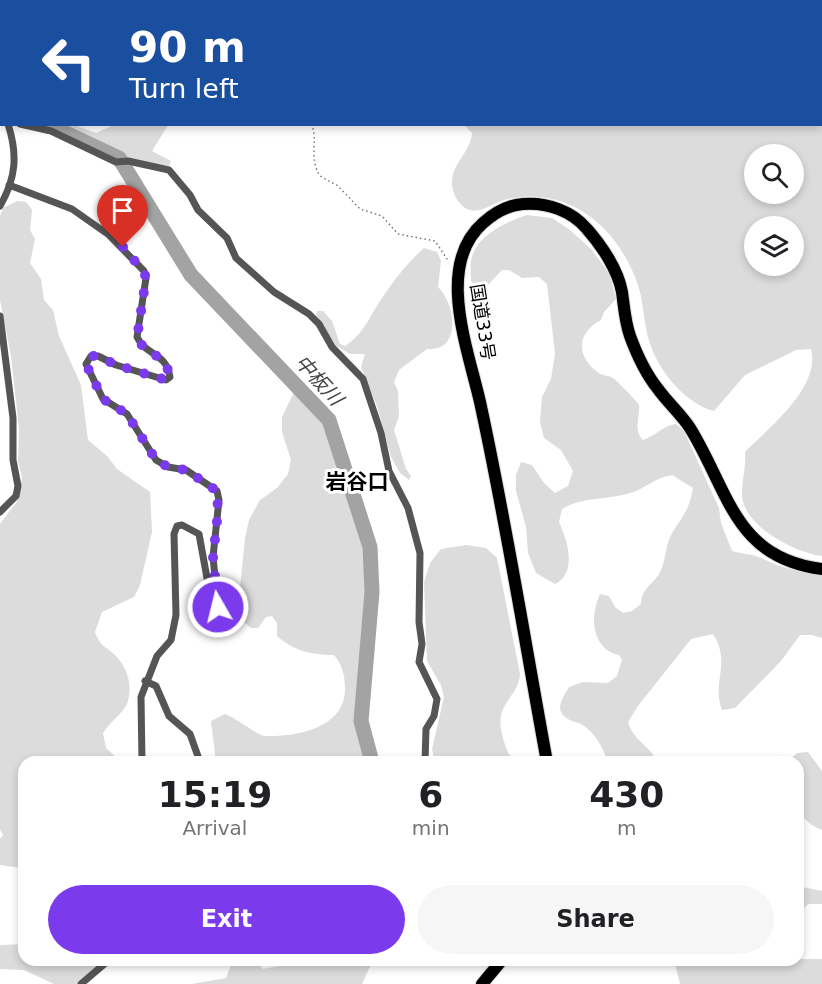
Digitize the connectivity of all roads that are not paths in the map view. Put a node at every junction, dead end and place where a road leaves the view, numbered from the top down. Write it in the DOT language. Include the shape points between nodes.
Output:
graph roads {
  1 [pos="9,126"];
  2 [pos="29,126"];
  3 [pos="9,185"];
  4 [pos="0,206"];
  5 [pos="0,316"];
  6 [pos="0,512"];
  7 [pos="822,569"];
  8 [pos="145,681"];
  9 [pos="142,756"];
  10 [pos="198,756"];
  11 [pos="425,756"];
  12 [pos="546,756"];
  13 [pos="102,966"];
  14 [pos="497,966"];
  15 [pos="81,984"];
  16 [pos="482,984"];
  1 -- 3 [label="street" via="16,152"];
  2 -- 11 [label="street" via="51,131 116,162 169,170 198,210 227,238 236,258 274,292 309,314 332,347 363,379 389,471 408,508 420,553 419,662 437,699 434,716 426,729"];
  3 -- 4 [label="street"];
  3 -- 8 [label="street" via="72,209 109,235 144,272 137,338 159,356 170,377 155,378 98,356 91,356 86,364 103,399 127,414 156,460 186,470 217,491 213,557 218,607 212,600 199,534 193,528 177,526 172,544 176,615 171,640 157,656"];
  5 -- 6 [label="street" via="18,486 16,496"];
  7 -- 12 [label="highway, 国道33号" via="786,562 772,554 733,515 691,430 648,376 628,333 616,273 586,227 562,210 533,204 507,208 487,220 462,254 458,271 460,310"];
  8 -- 9 [label="street" via="141,697"];
  8 -- 10 [label="street" via="156,686 169,716 190,734"];
  13 -- 15 [label="street"];
  14 -- 16 [label="highway"];
}
